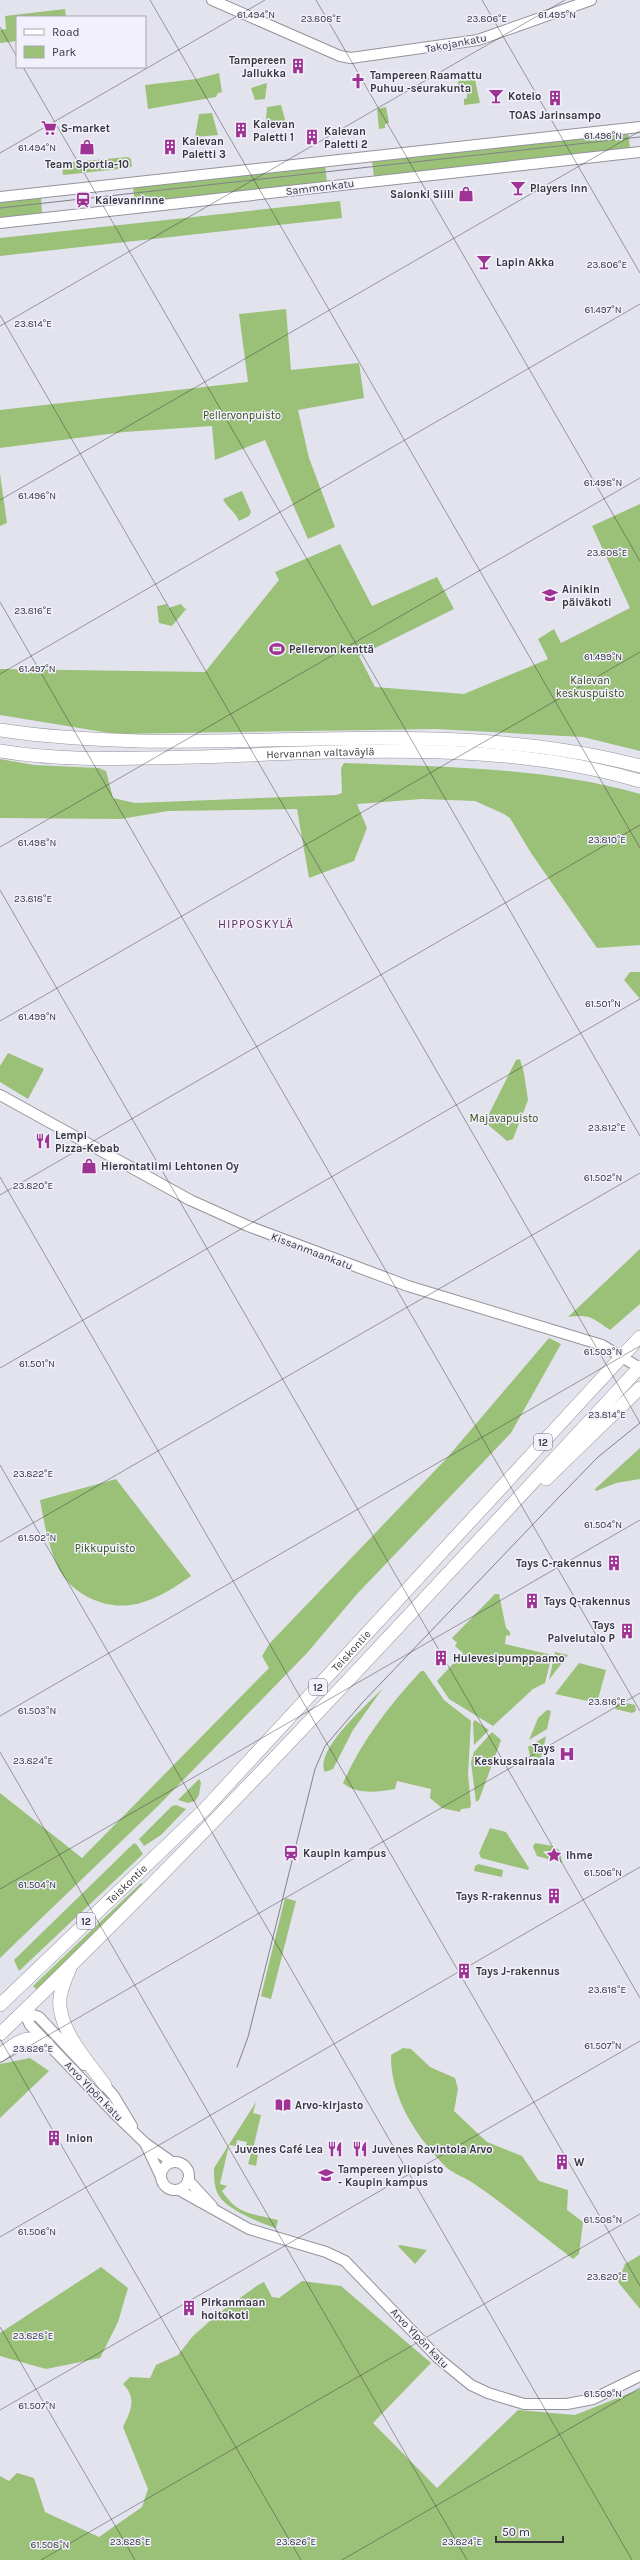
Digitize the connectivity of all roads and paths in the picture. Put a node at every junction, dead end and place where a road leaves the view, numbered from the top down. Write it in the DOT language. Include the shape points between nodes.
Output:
graph roads {
  1 [pos="212,0"];
  2 [pos="590,0"];
  3 [pos="640,126"];
  4 [pos="640,152"];
  5 [pos="0,197"];
  6 [pos="0,223"];
  7 [pos="0,730"];
  8 [pos="0,751"];
  9 [pos="640,766"];
  10 [pos="640,781"];
  11 [pos="0,1095"];
  12 [pos="640,1337"];
  13 [pos="621,1357"];
  14 [pos="640,1368"];
  15 [pos="640,1388"];
  16 [pos="525,1490"];
  17 [pos="71,1965"];
  18 [pos="0,2005"];
  19 [pos="24,2012"];
  20 [pos="0,2034"];
  21 [pos="47,2044"];
  22 [pos="0,2055"];
  23 [pos="105,2085"];
  24 [pos="134,2131"];
  25 [pos="145,2143"];
  26 [pos="172,2162"];
  27 [pos="160,2175"];
  28 [pos="188,2180"];
  29 [pos="179,2190"];
  30 [pos="215,2209"];
  31 [pos="640,2376"];
  1 -- 2 [label="street, Takojankatu" via="340,56 365,58 478,40"];
  3 -- 5 [label="street"];
  4 -- 6 [label="street, Sammonkatu"];
  7 -- 9 [label="highway, Hervannan valtaväylä" via="64,738 149,742 451,738 553,748"];
  8 -- 10 [label="highway, Hervannan valtaväylä" via="48,757 108,759 450,753 549,761"];
  11 -- 13 [label="street, Kissanmaankatu" via="190,1200 248,1226 404,1285 602,1345"];
  12 -- 13 [label="highway, Teiskontie / 12"];
  13 -- 14 [label="street, Kissanmaankatu"];
  13 -- 18 [label="highway, Teiskontie / 12" via="204,1809"];
  14 -- 16 [label="highway, Teiskontie / 12"];
  15 -- 16 [label="highway, 12" via="548,1478"];
  16 -- 17 [label="highway, Teiskontie / 12" via="215,1820"];
  17 -- 19 [label="highway, Teiskontie / 12"];
  17 -- 23 [label="highway" via="61,1992 59,2007 69,2033"];
  19 -- 20 [label="highway, Teiskontie / 12"];
  19 -- 21 [label="street, Arvo Ylpön katu" via="30,2025"];
  19 -- 23 [label="street, Arvo Ylpön katu" via="39,2017"];
  21 -- 22 [label="highway" via="27,2038"];
  21 -- 24 [label="street, Arvo Ylpön katu"];
  23 -- 24 [label="street, Arvo Ylpön katu"];
  24 -- 25 [label="street, Arvo Ylpön katu"];
  25 -- 26 [label="street, Arvo Ylpön katu"];
  25 -- 27 [label="street, Arvo Ylpön katu"];
  26 -- 27 [label="street" via="164,2167"];
  26 -- 28 [label="street" via="185,2166 189,2175"];
  27 -- 29 [label="street" via="166,2188"];
  28 -- 29 [label="street"];
  28 -- 30 [label="street, Arvo Ylpön katu"];
  29 -- 30 [label="street, Arvo Ylpön katu"];
  30 -- 31 [label="street, Arvo Ylpön katu" via="249,2229 319,2249 346,2261 438,2358 471,2385 488,2394 524,2404 567,2404 593,2399"];
}
